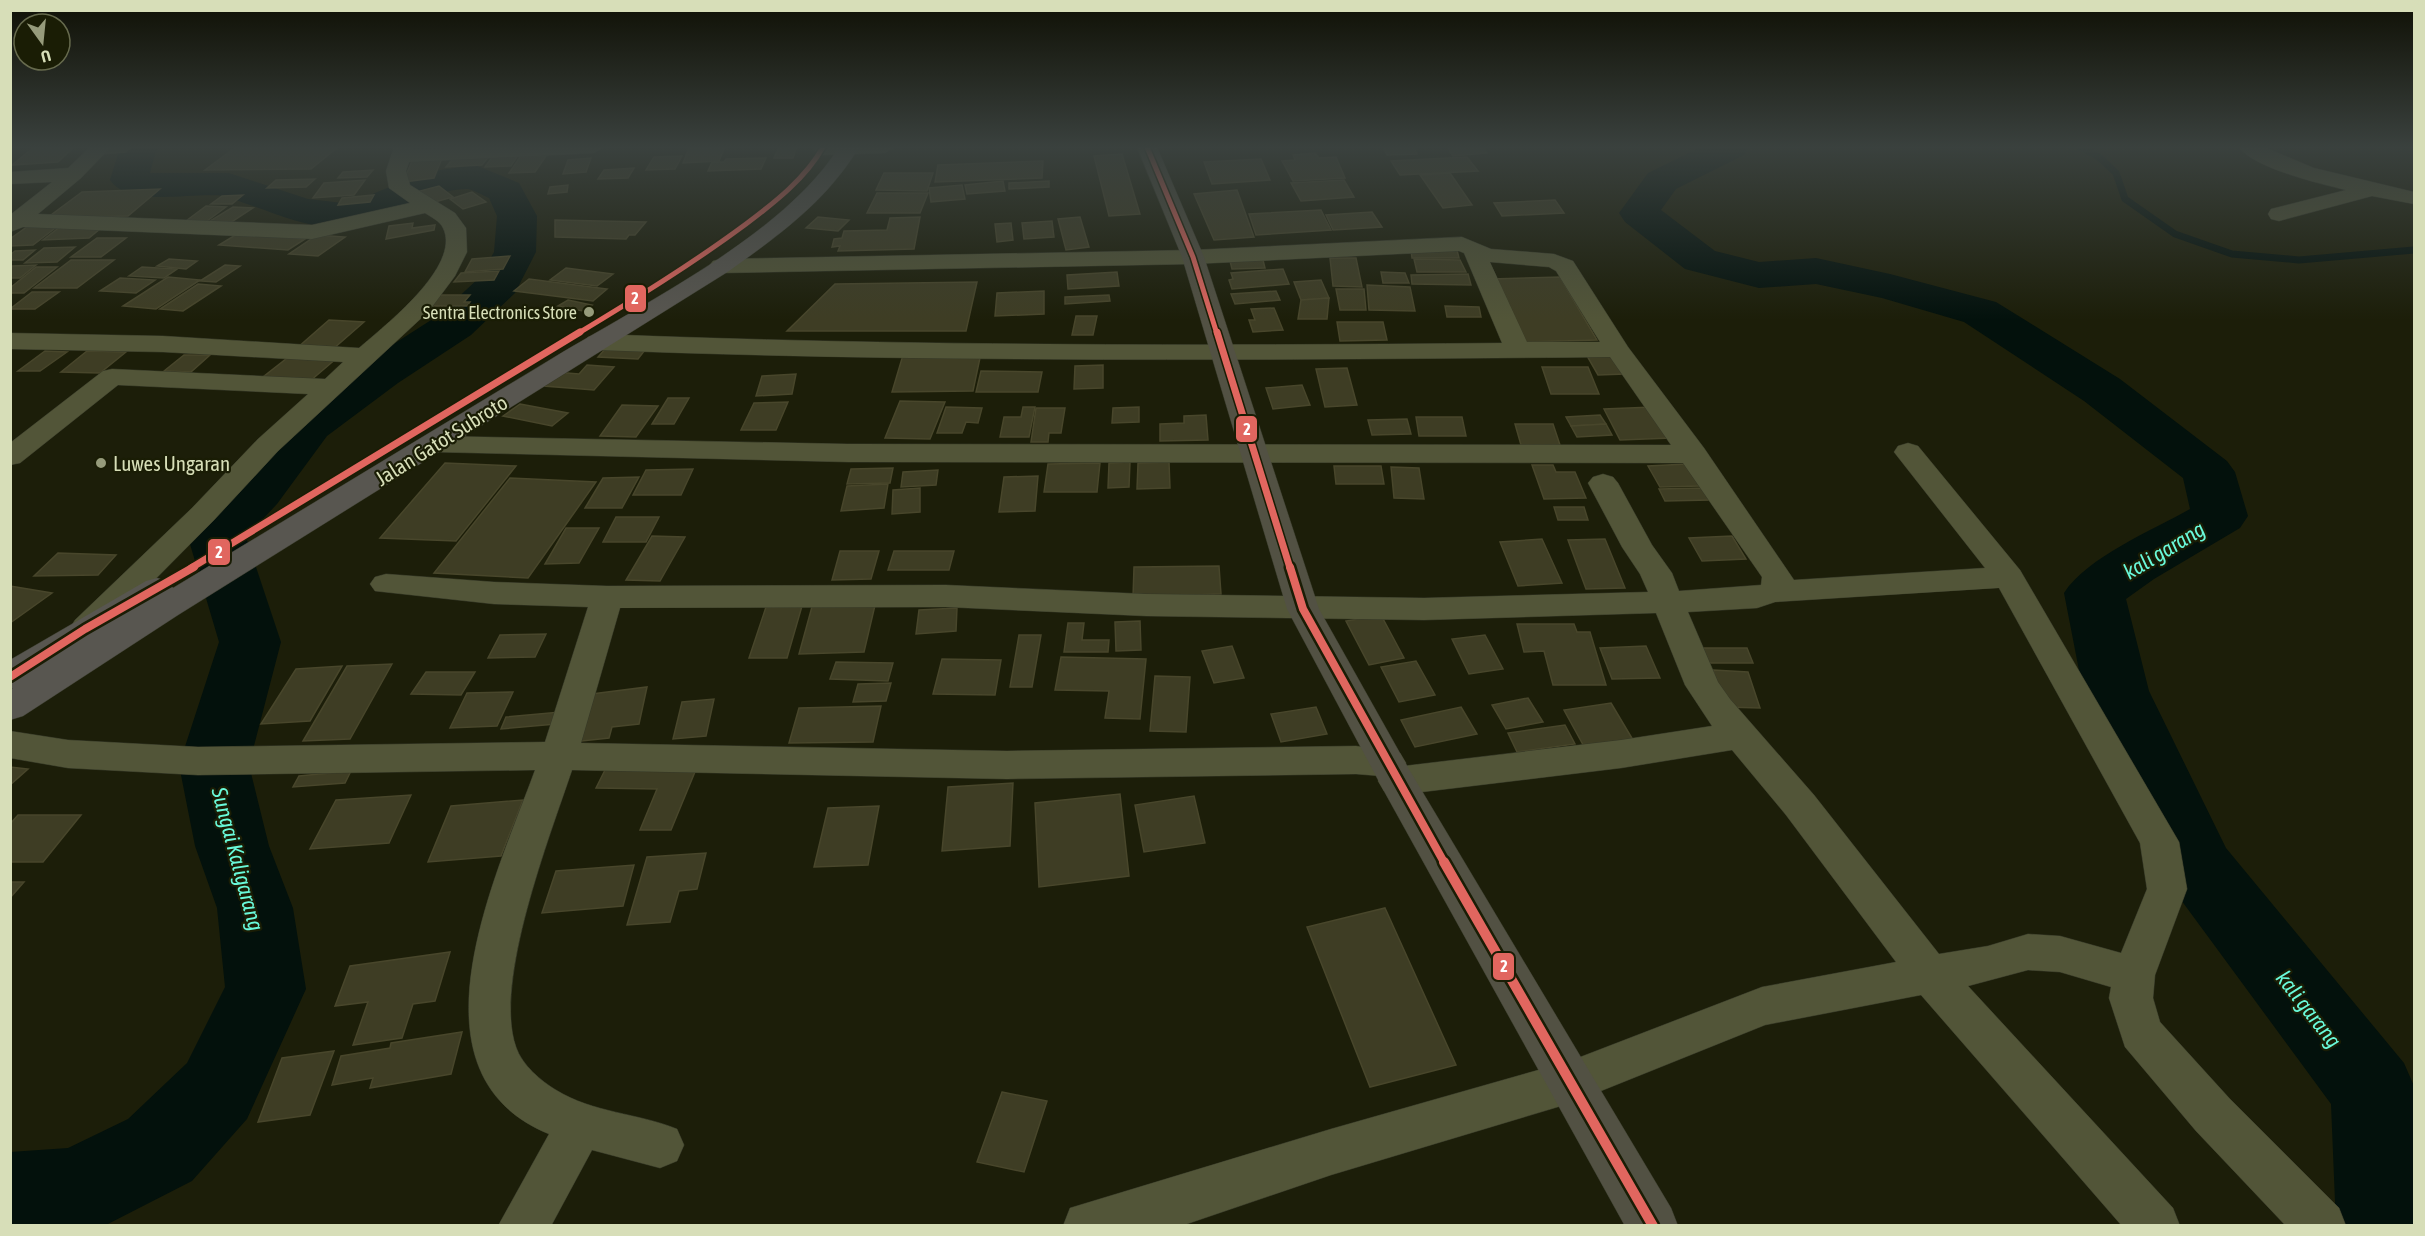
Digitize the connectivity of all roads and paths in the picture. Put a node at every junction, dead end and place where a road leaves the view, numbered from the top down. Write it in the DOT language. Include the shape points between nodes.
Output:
graph roads {
  1 [pos="36,205"];
  2 [pos="395,205"];
  3 [pos="425,205"];
  4 [pos="771,205"];
  5 [pos="803,205"];
  6 [pos="1171,205"];
  7 [pos="2313,205"];
  8 [pos="2278,214"];
  9 [pos="14,223"];
  10 [pos="1476,250"];
  11 [pos="1193,257"];
  12 [pos="721,266"];
  13 [pos="10,341"];
  14 [pos="597,342"];
  15 [pos="1617,349"];
  16 [pos="1518,351"];
  17 [pos="1221,353"];
  18 [pos="365,356"];
  19 [pos="329,387"];
  20 [pos="434,444"];
  21 [pos="16,448"];
  22 [pos="1908,452"];
  23 [pos="1254,454"];
  24 [pos="1694,454"];
  25 [pos="1603,483"];
  26 [pos="308,509"];
  27 [pos="2009,577"];
  28 [pos="386,584"];
  29 [pos="1772,592"];
  30 [pos="607,597"];
  31 [pos="1669,602"];
  32 [pos="1303,609"];
  33 [pos="85,629"];
  34 [pos="10,677"];
  35 [pos="10,707"];
  36 [pos="1741,735"];
  37 [pos="10,744"];
  38 [pos="559,756"];
  39 [pos="1392,772"];
  40 [pos="1930,975"];
  41 [pos="2134,975"];
  42 [pos="1571,1082"];
  43 [pos="580,1125"];
  44 [pos="660,1145"];
  45 [pos="523,1226"];
  46 [pos="1088,1226"];
  47 [pos="1653,1226"];
  48 [pos="2155,1226"];
  49 [pos="2321,1226"];
  1 -- 9 [label="street"];
  2 -- 9 [label="street" via="312,232"];
  3 -- 18 [label="street" via="448,219 457,234 458,248 420,306"];
  4 -- 26 [label="highway, Jalan Gatot Subroto" via="695,262"];
  5 -- 12 [label="highway, Jalan Gatot Subroto"];
  6 -- 11 [label="main road"];
  7 -- 8 [label="street"];
  10 -- 11 [label="street" via="1462,244"];
  10 -- 15 [label="street" via="1565,266"];
  10 -- 16 [label="street"];
  11 -- 12 [label="street"];
  11 -- 17 [label="main road"];
  12 -- 14 [label="highway, Jalan Gatot Subroto"];
  13 -- 18 [label="street" via="163,344"];
  14 -- 17 [label="street" via="780,350"];
  14 -- 20 [label="highway, Jalan Gatot Subroto"];
  15 -- 16 [label="street"];
  15 -- 24 [label="street"];
  16 -- 17 [label="street"];
  17 -- 23 [label="main road"];
  18 -- 19 [label="street"];
  19 -- 21 [label="street" via="112,377"];
  19 -- 33 [label="street"];
  20 -- 23 [label="street" via="848,453"];
  20 -- 26 [label="highway, Jalan Gatot Subroto"];
  22 -- 27 [label="street"];
  23 -- 24 [label="street"];
  23 -- 32 [label="main road"];
  24 -- 29 [label="street" via="1778,576 1779,584"];
  25 -- 31 [label="street"];
  26 -- 33 [label="highway, Jalan Gatot Subroto" via="211,557"];
  26 -- 35 [label="highway, Jalan Gatot Subroto" via="166,607"];
  27 -- 29 [label="street"];
  27 -- 41 [label="street" via="2159,842 2167,889"];
  28 -- 30 [label="street"];
  29 -- 31 [label="street" via="1757,597"];
  30 -- 32 [label="street" via="946,596"];
  30 -- 38 [label="street"];
  31 -- 32 [label="street"];
  31 -- 36 [label="street" via="1702,686"];
  32 -- 39 [label="main road"];
  33 -- 34 [label="highway, Jalan Gatot Subroto"];
  36 -- 39 [label="street" via="1621,754"];
  36 -- 40 [label="street" via="1855,874"];
  37 -- 38 [label="street" via="68,754 198,761"];
  38 -- 39 [label="street" via="1007,765 1356,760"];
  38 -- 43 [label="street" via="514,886 494,968 490,1016 494,1049 510,1078 538,1104"];
  39 -- 42 [label="main road"];
  40 -- 41 [label="street" via="2028,952 2060,954"];
  40 -- 42 [label="street" via="1762,1005"];
  40 -- 48 [label="street"];
  41 -- 49 [label="street" via="2131,998 2141,1033 2213,1115"];
  42 -- 46 [label="street"];
  42 -- 47 [label="main road"];
  43 -- 44 [label="street"];
  43 -- 45 [label="street"];
}
